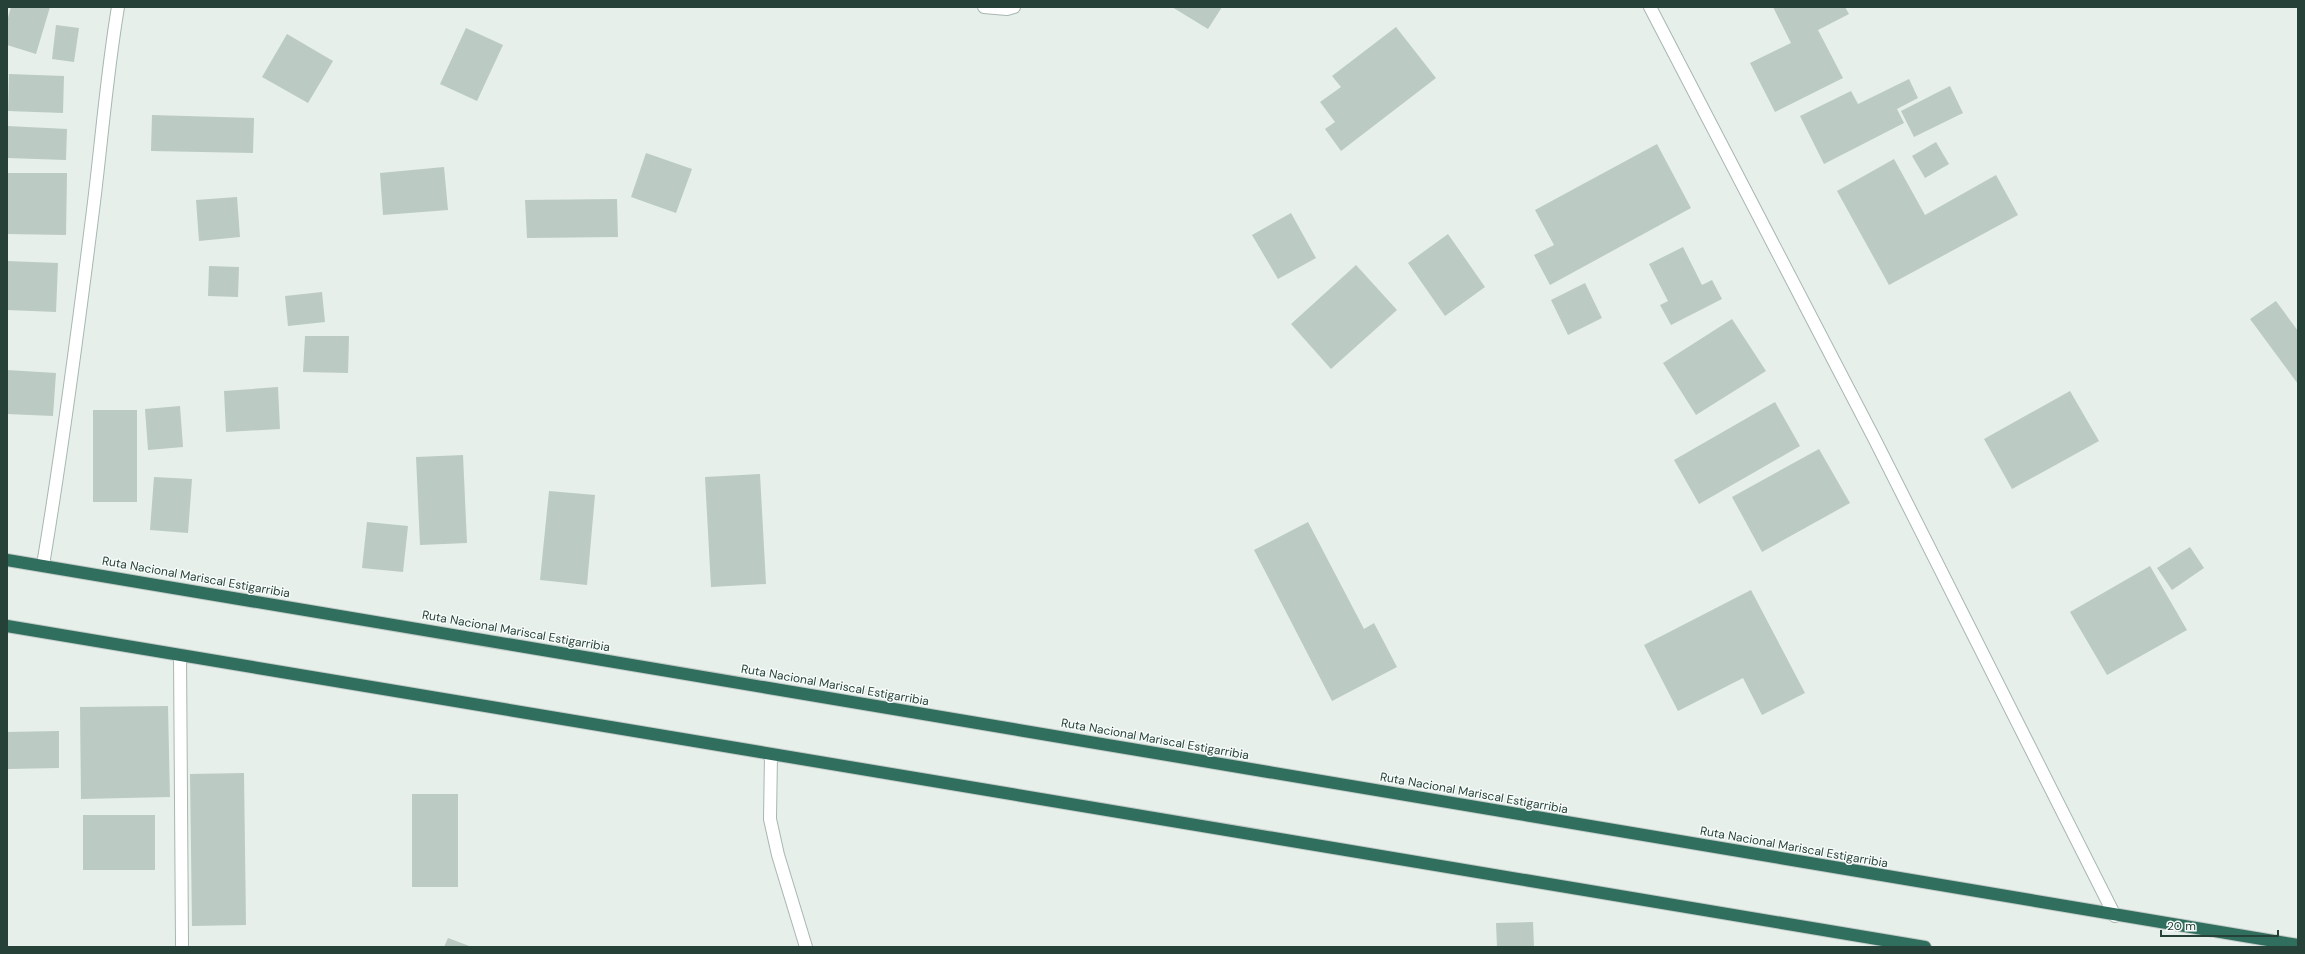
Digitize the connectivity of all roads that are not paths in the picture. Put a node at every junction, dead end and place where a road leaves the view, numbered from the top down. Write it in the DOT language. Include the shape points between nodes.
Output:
graph roads {
  1 [pos="118,7"];
  2 [pos="984,7"];
  3 [pos="1014,7"];
  4 [pos="1650,7"];
  5 [pos="7,560"];
  6 [pos="43,565"];
  7 [pos="7,626"];
  8 [pos="180,655"];
  9 [pos="771,754"];
  10 [pos="2115,916"];
  11 [pos="182,945"];
  12 [pos="2298,945"];
  13 [pos="806,947"];
  14 [pos="1925,947"];
  1 -- 6 [label="street" via="108,67 94,202"];
  2 -- 3 [label="street"];
  4 -- 10 [label="street" via="1875,440"];
  5 -- 6 [label="highway, Ruta Nacional Mariscal Estigarribia"];
  6 -- 10 [label="highway, Ruta Nacional Mariscal Estigarribia"];
  7 -- 8 [label="highway"];
  8 -- 9 [label="highway"];
  8 -- 11 [label="street"];
  9 -- 13 [label="street" via="770,819 778,855"];
  9 -- 14 [label="highway"];
  10 -- 12 [label="highway, Ruta Nacional Mariscal Estigarribia"];
}
